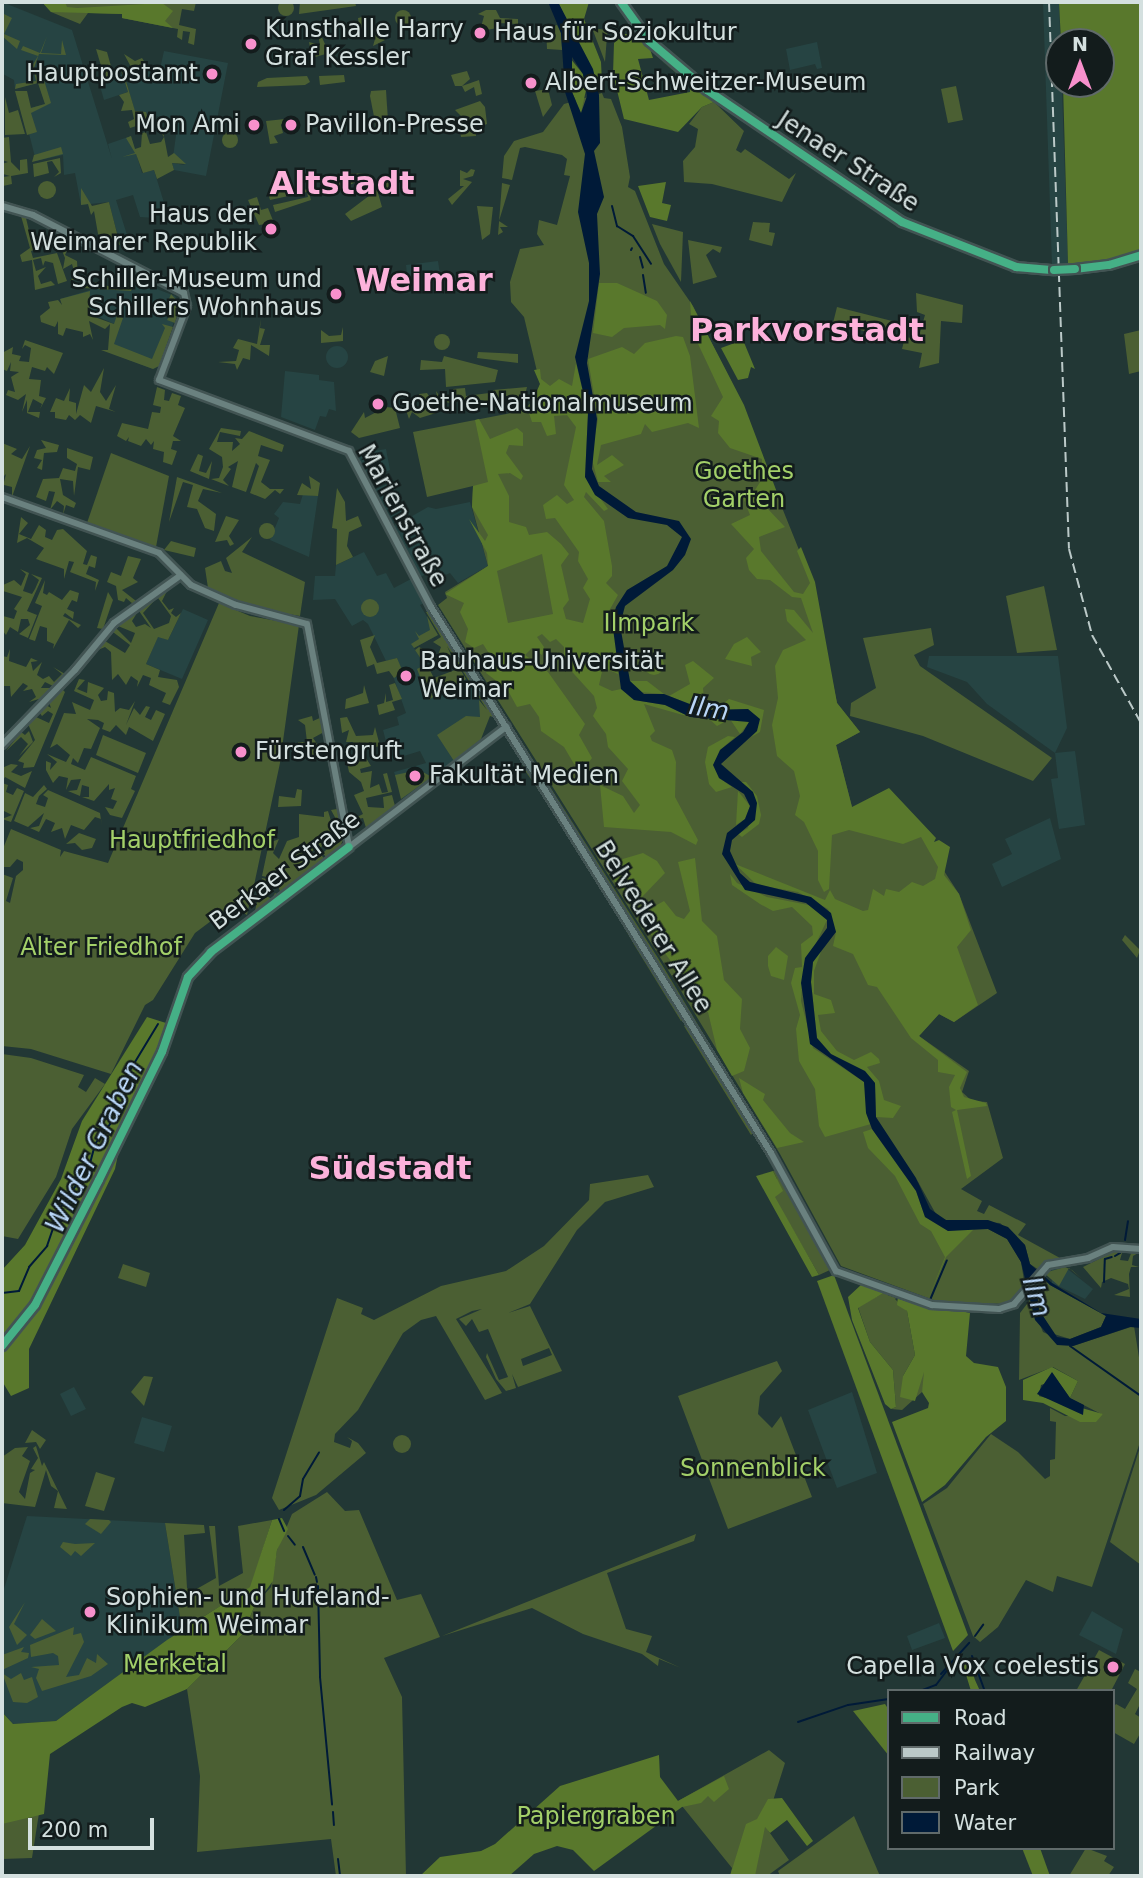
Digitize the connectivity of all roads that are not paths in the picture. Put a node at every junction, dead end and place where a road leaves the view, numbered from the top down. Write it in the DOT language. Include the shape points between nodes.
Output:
graph roads {
  1 [pos="621,2"];
  2 [pos="2,206"];
  3 [pos="1141,255"];
  4 [pos="2,497"];
  5 [pos="181,575"];
  6 [pos="431,607"];
  7 [pos="506,727"];
  8 [pos="2,746"];
  9 [pos="349,847"];
  10 [pos="1141,1248"];
  11 [pos="2,1346"];
  1 -- 3 [label="main road, Jenaer Straße, bridge" via="649,41 706,90 902,222 1016,267 1086,269"];
  2 -- 6 [label="street, Marienstraße" via="24,211 181,291 187,306 159,380 339,444 352,456"];
  4 -- 5 [label="street" via="159,553"];
  5 -- 8 [label="street" via="114,623"];
  5 -- 9 [label="street" via="197,589 246,609 303,622 314,646"];
  6 -- 7 [label="street, Belvederer Allee"];
  7 -- 9 [label="street, Berkaer Straße"];
  7 -- 10 [label="street, Belvederer Allee" via="778,1165 836,1271 950,1308 1007,1308 1044,1268 1057,1262 1127,1246"];
  9 -- 11 [label="main road, Berkaer Straße" via="211,952 188,977 162,1052 93,1193 35,1306"];
}
